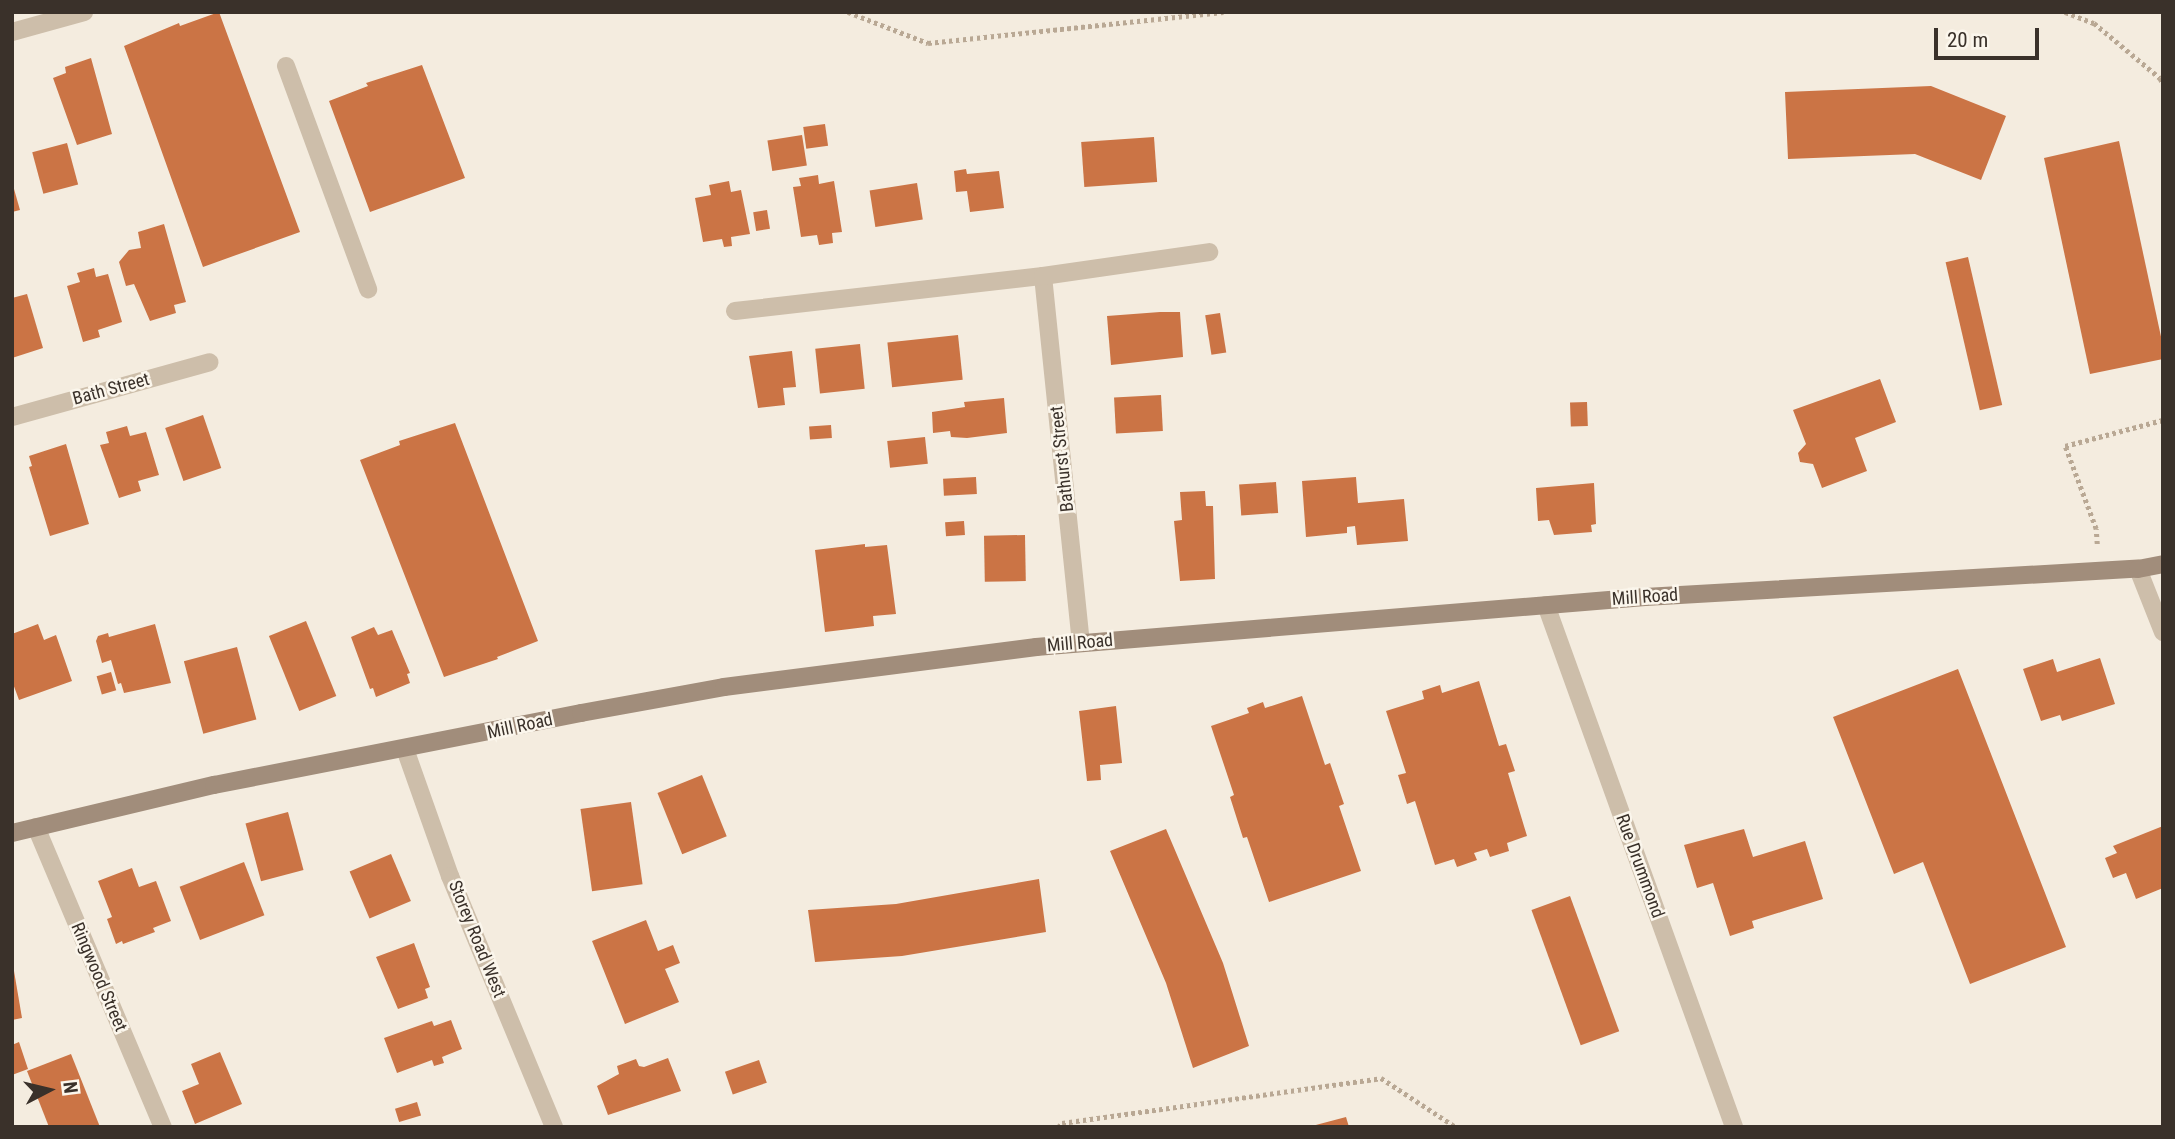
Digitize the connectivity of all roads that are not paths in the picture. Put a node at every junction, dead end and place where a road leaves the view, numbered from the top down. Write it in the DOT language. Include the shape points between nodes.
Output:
graph roads {
  1 [pos="85,12"];
  2 [pos="12,32"];
  3 [pos="286,66"];
  4 [pos="1209,252"];
  5 [pos="1043,276"];
  6 [pos="368,289"];
  7 [pos="735,311"];
  8 [pos="209,362"];
  9 [pos="12,416"];
  10 [pos="2163,564"];
  11 [pos="2138,569"];
  12 [pos="1546,604"];
  13 [pos="2163,632"];
  14 [pos="1082,642"];
  15 [pos="405,750"];
  16 [pos="36,827"];
  17 [pos="12,833"];
  18 [pos="163,1127"];
  19 [pos="554,1127"];
  20 [pos="1734,1127"];
  1 -- 2 [label="street"];
  3 -- 6 [label="street"];
  4 -- 5 [label="street"];
  5 -- 7 [label="street"];
  5 -- 14 [label="street, Bathurst Street"];
  8 -- 9 [label="street, Bath Street"];
  10 -- 11 [label="street, Mill Road"];
  11 -- 12 [label="street, Mill Road"];
  11 -- 13 [label="street"];
  12 -- 14 [label="street, Mill Road"];
  12 -- 20 [label="street, Rue Drummond"];
  14 -- 15 [label="street, Mill Road" via="724,687"];
  15 -- 16 [label="street, Mill Road" via="214,785"];
  15 -- 19 [label="street, Storey Road West" via="450,876"];
  16 -- 17 [label="street, Mill Road"];
  16 -- 18 [label="street, Ringwood Street"];
}
